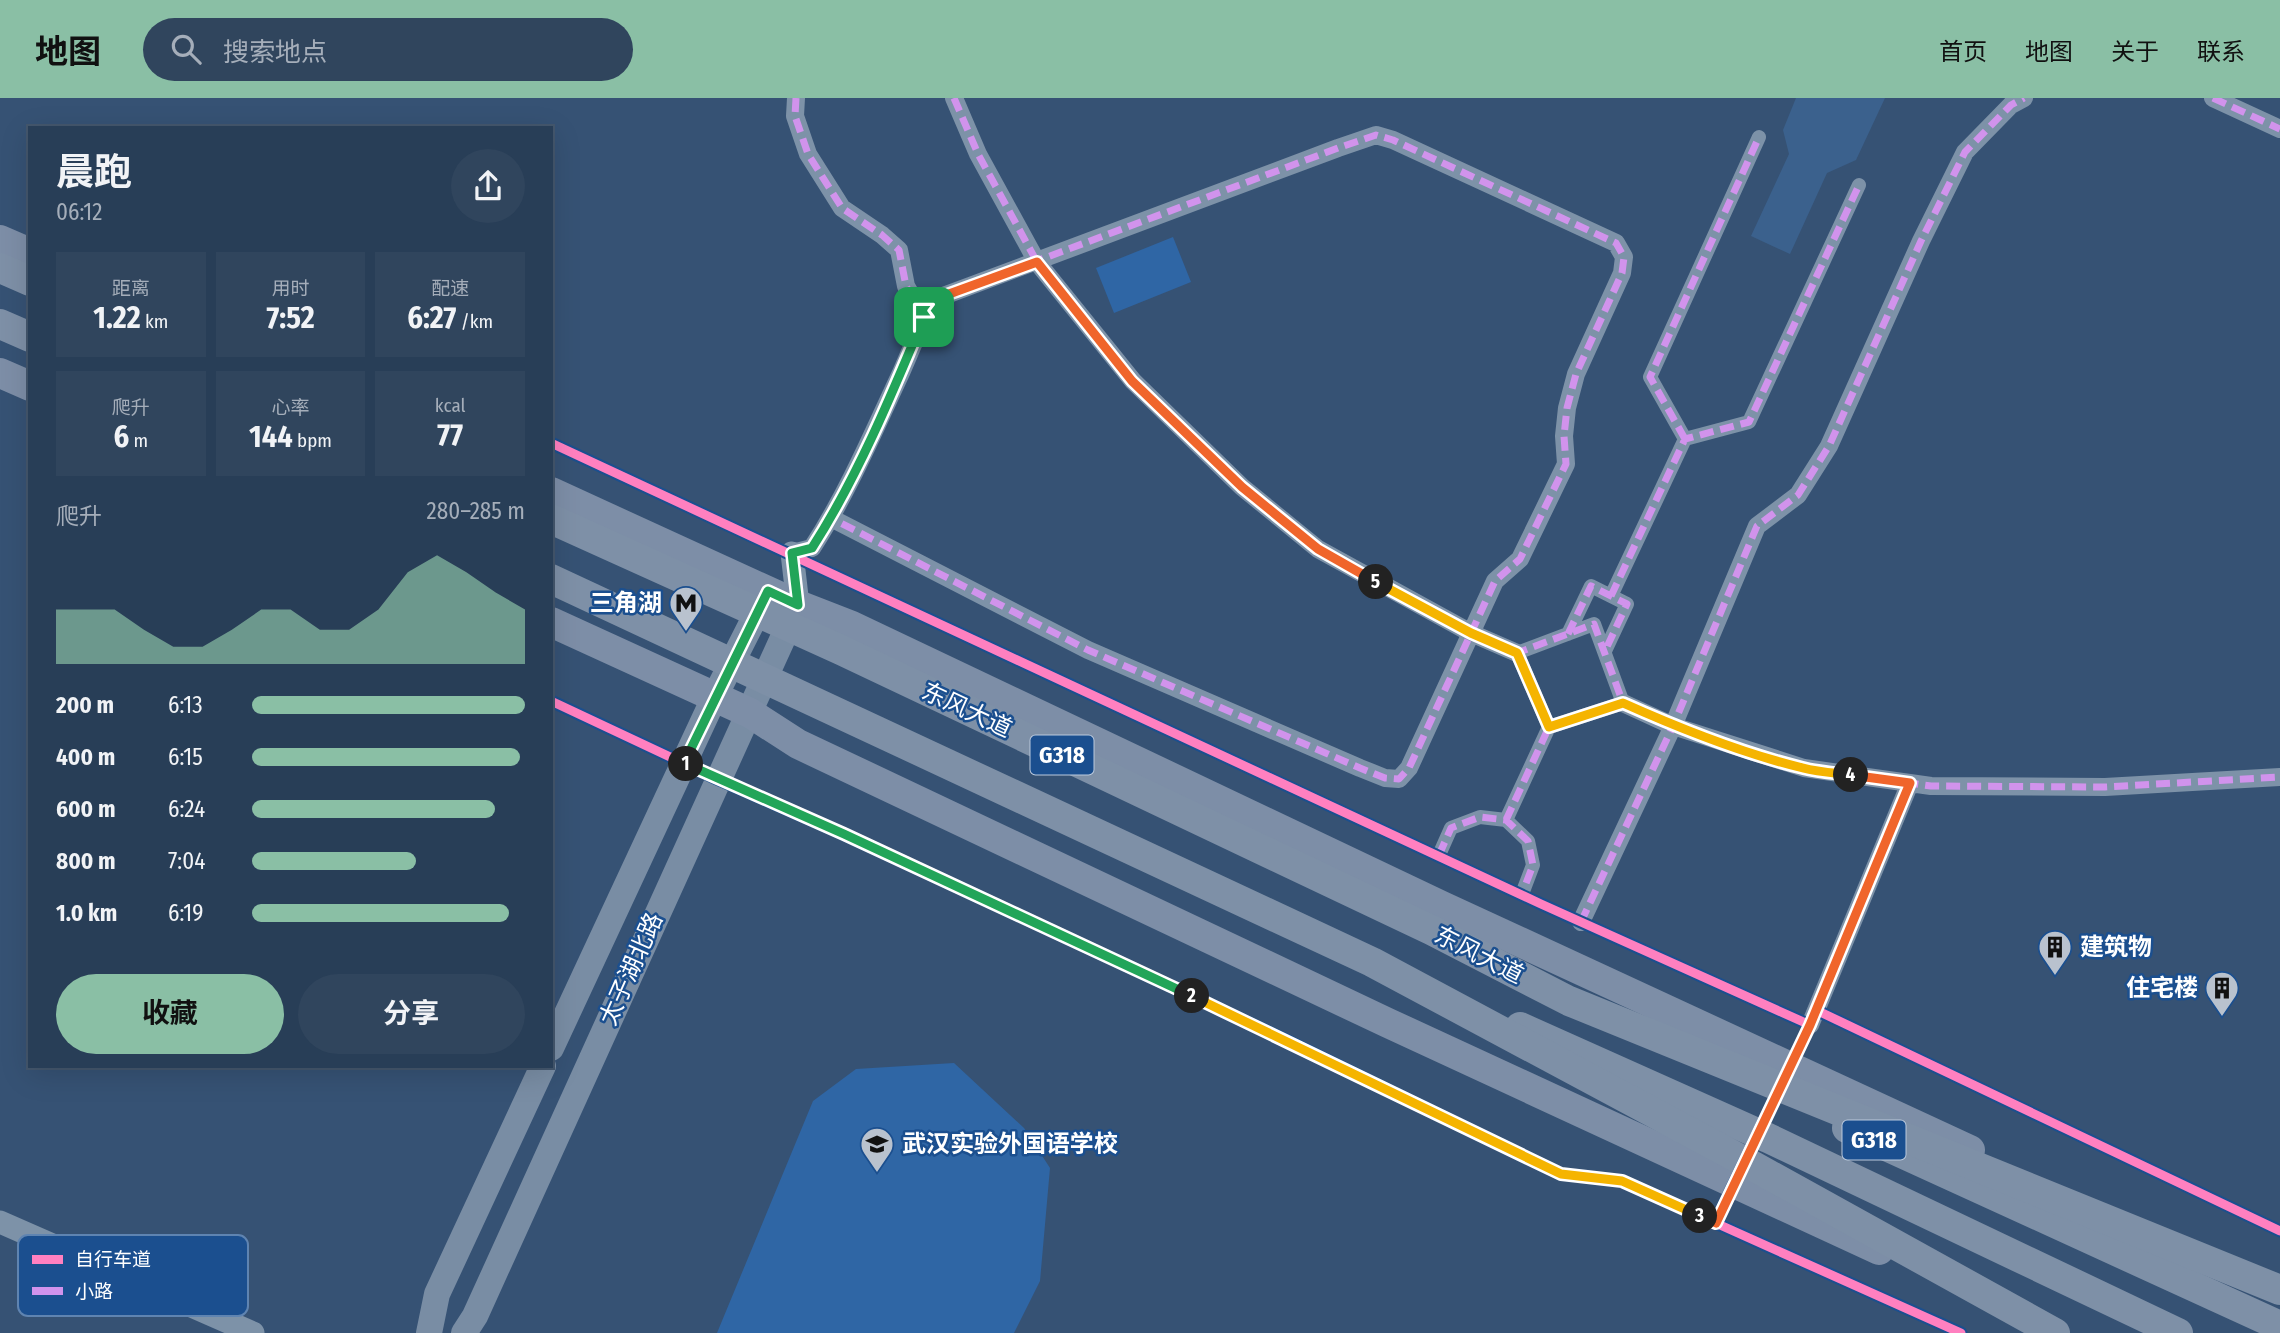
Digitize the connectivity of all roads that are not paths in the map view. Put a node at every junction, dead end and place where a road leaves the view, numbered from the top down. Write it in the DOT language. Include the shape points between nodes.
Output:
graph roads {
  1 [pos="796,98"];
  2 [pos="954,98"];
  3 [pos="2024,98"];
  4 [pos="2213,98"];
  5 [pos="2280,129"];
  6 [pos="1759,137"];
  7 [pos="1859,185"];
  8 [pos="0,240"];
  9 [pos="28,252"];
  10 [pos="1037,262"];
  11 [pos="0,268"];
  12 [pos="28,280"];
  13 [pos="924,317"];
  14 [pos="0,324"];
  15 [pos="28,336"];
  16 [pos="0,373"];
  17 [pos="28,385"];
  18 [pos="1685,439"];
  19 [pos="553,493"];
  20 [pos="831,518"];
  21 [pos="553,520"];
  22 [pos="792,553"];
  23 [pos="553,580"];
  24 [pos="768,591"];
  25 [pos="1611,596"];
  26 [pos="798,605"];
  27 [pos="553,623"];
  28 [pos="1471,633"];
  29 [pos="1568,634"];
  30 [pos="1605,651"];
  31 [pos="1517,653"];
  32 [pos="715,696"];
  33 [pos="1623,703"];
  34 [pos="750,713"];
  35 [pos="1673,726"];
  36 [pos="1549,727"];
  37 [pos="2280,777"];
  38 [pos="1910,783"];
  39 [pos="1506,820"];
  40 [pos="1439,855"];
  41 [pos="1522,894"];
  42 [pos="1581,922"];
  43 [pos="1372,962"];
  44 [pos="1569,1001"];
  45 [pos="1810,1025"];
  46 [pos="553,1044"];
  47 [pos="542,1068"];
  48 [pos="0,1222"];
  49 [pos="30,1235"];
  50 [pos="2280,1292"];
  51 [pos="214,1316"];
  52 [pos="2280,1326"];
  53 [pos="253,1333"];
  54 [pos="429,1333"];
  55 [pos="464,1333"];
  56 [pos="2058,1333"];
  57 [pos="2178,1333"];
  1 -- 13 [label="street" via="795,116 808,154 842,208 899,250 906,285"];
  2 -- 10 [label="street" via="978,154"];
  3 -- 35 [label="street" via="2011,105 1965,152 1829,446 1798,495 1757,526"];
  4 -- 5 [label="street"];
  6 -- 18 [label="street" via="1650,377"];
  7 -- 18 [label="street" via="1749,422"];
  8 -- 9 [label="main road"];
  10 -- 13 [label="street" via="938,298"];
  10 -- 28 [label="street" via="1132,381 1242,487 1318,549"];
  10 -- 28 [label="street" via="1376,135 1616,243 1624,257 1622,273 1576,374 1567,408 1566,464 1520,559 1495,581"];
  11 -- 12 [label="highway"];
  13 -- 20 [label="street"];
  14 -- 15 [label="highway"];
  16 -- 17 [label="main road"];
  18 -- 25 [label="street"];
  19 -- 24 [label="main road"];
  20 -- 22 [label="street" via="812,548"];
  20 -- 28 [label="street" via="1088,650 1385,778 1399,779 1409,768"];
  21 -- 44 [label="highway, 东风大道 / G318, bridge" via="841,650 1394,912"];
  22 -- 26 [label="street"];
  23 -- 43 [label="highway, G318, bridge"];
  24 -- 26 [label="main road"];
  24 -- 32 [label="main road, 太子湖北路"];
  25 -- 29 [label="street" via="1591,586"];
  25 -- 30 [label="street" via="1627,604"];
  26 -- 34 [label="main road, 太子湖北路"];
  26 -- 50 [label="main road" via="852,626 1442,906"];
  27 -- 32 [label="main road"];
  28 -- 31 [label="street"];
  29 -- 30 [label="street" via="1594,624"];
  29 -- 31 [label="street"];
  30 -- 33 [label="street"];
  31 -- 36 [label="street"];
  32 -- 34 [label="main road"];
  32 -- 46 [label="main road, 太子湖北路"];
  33 -- 35 [label="street"];
  33 -- 36 [label="street"];
  34 -- 55 [label="main road, 太子湖北路"];
  34 -- 56 [label="main road" via="798,744"];
  35 -- 38 [label="street" via="1804,768"];
  35 -- 42 [label="street"];
  36 -- 39 [label="street"];
  37 -- 38 [label="street" via="2105,787"];
  38 -- 45 [label="street"];
  39 -- 40 [label="street" via="1480,817 1451,828"];
  39 -- 41 [label="street" via="1528,841 1533,865"];
  43 -- 56 [label="highway, bridge"];
  43 -- 57 [label="highway, G318, bridge" via="1768,1138"];
  44 -- 50 [label="highway, bridge"];
  44 -- 52 [label="highway, G318, bridge"];
  47 -- 54 [label="main road" via="437,1294"];
  48 -- 49 [label="street"];
  51 -- 53 [label="street"];
}
